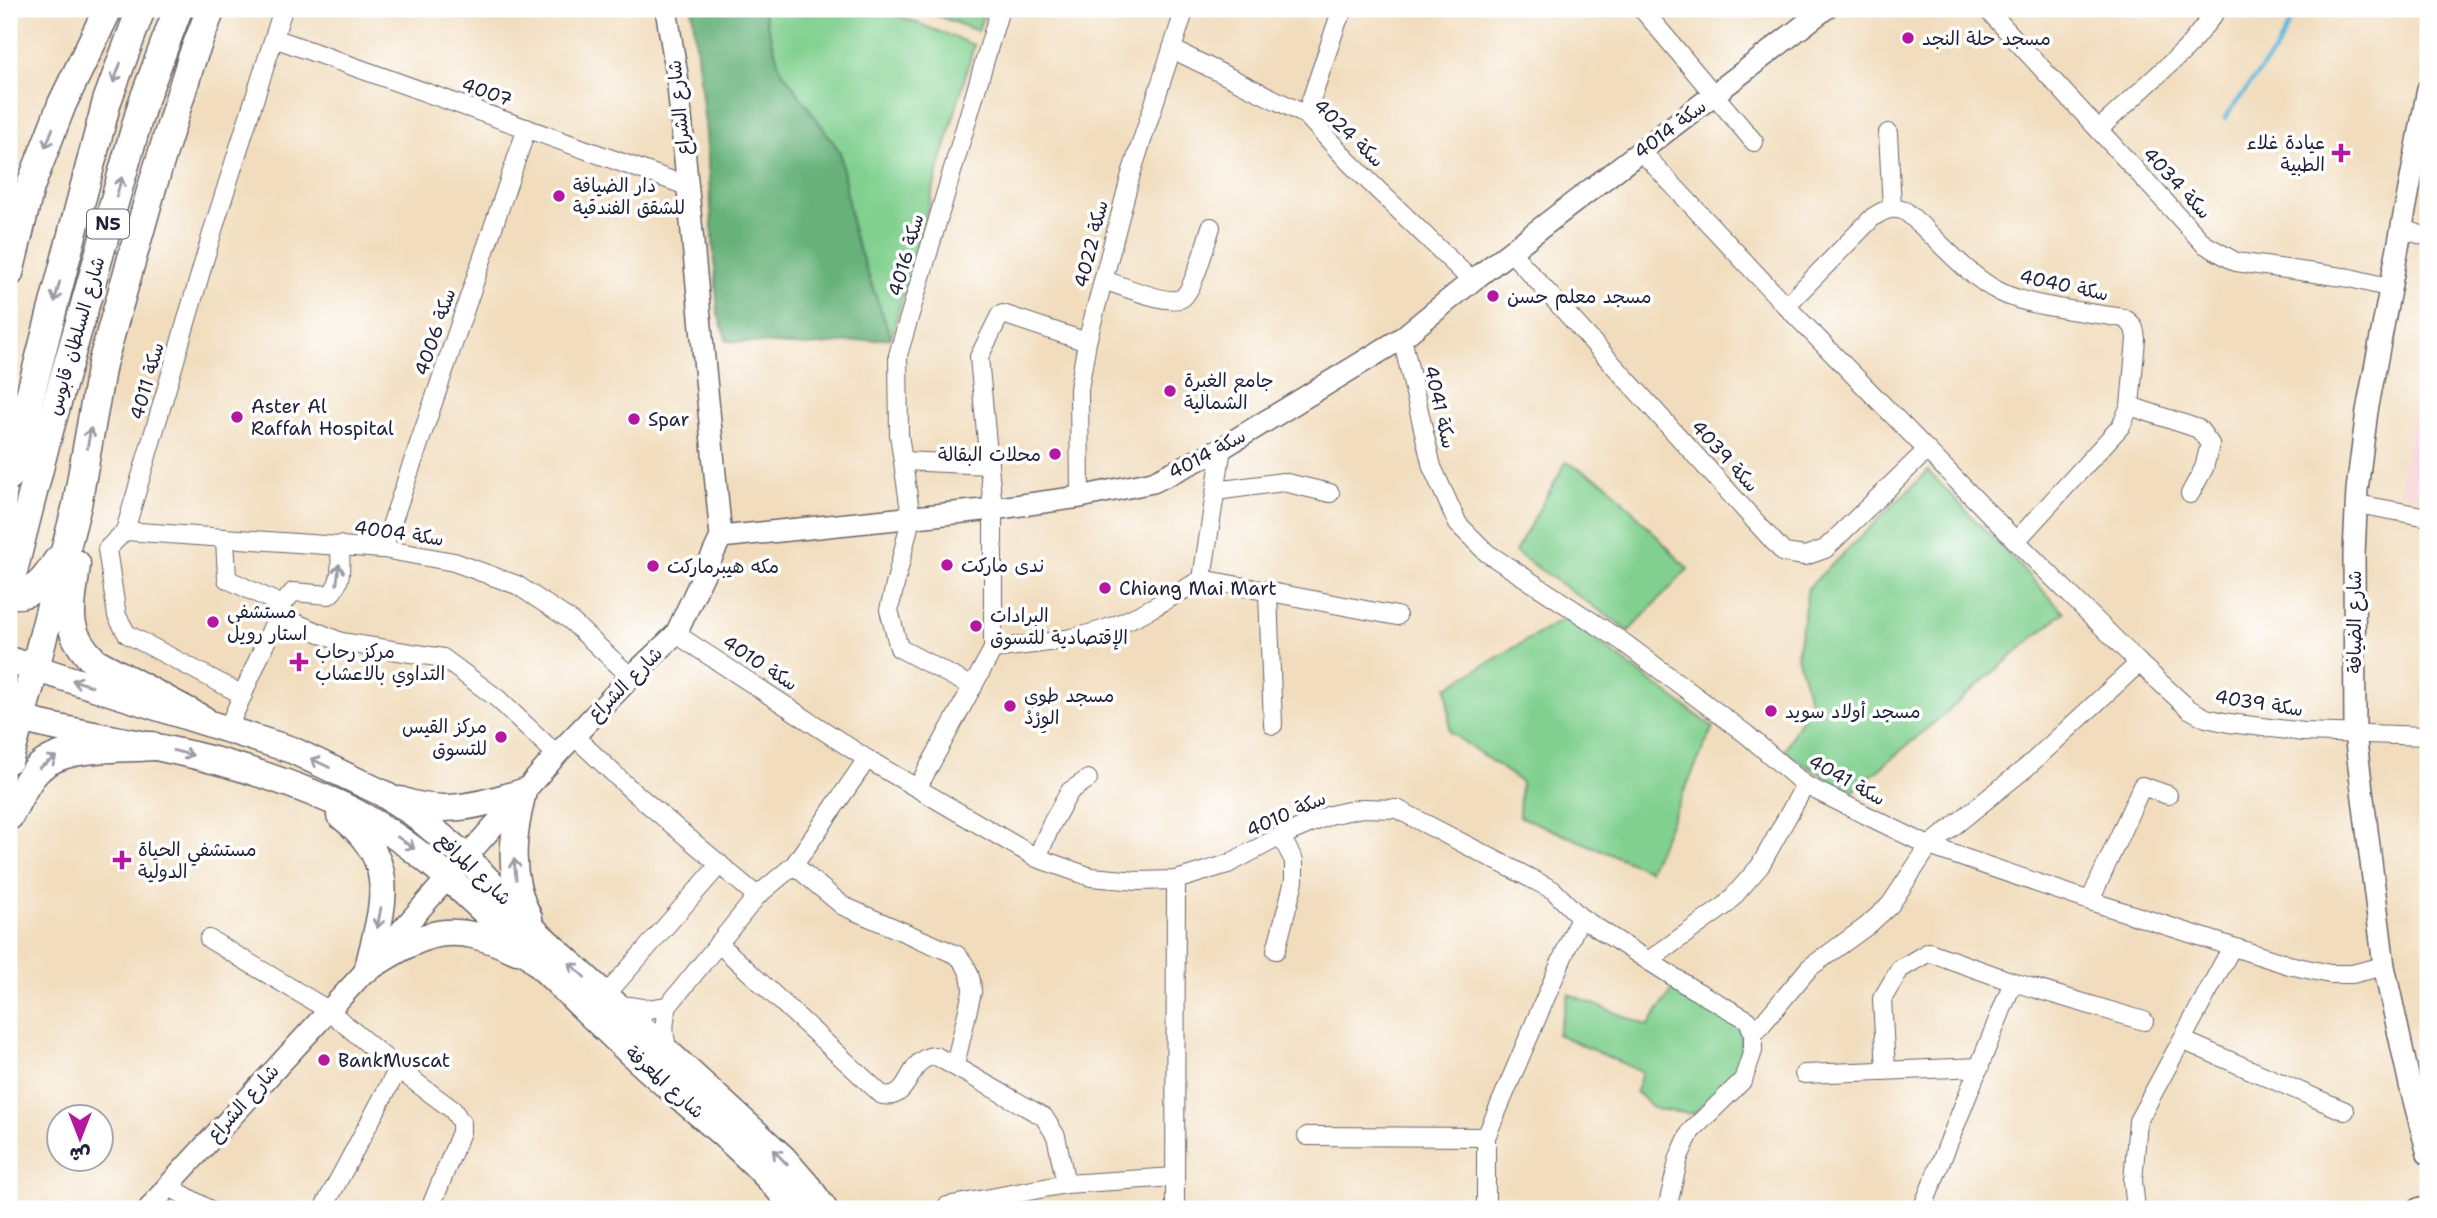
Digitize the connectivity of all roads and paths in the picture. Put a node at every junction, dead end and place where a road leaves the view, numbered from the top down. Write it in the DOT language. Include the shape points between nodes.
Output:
graph roads {
  1 [pos="108,9"];
  2 [pos="141,9"];
  3 [pos="178,9"];
  4 [pos="211,9"];
  5 [pos="283,9"];
  6 [pos="666,9"];
  7 [pos="1000,9"];
  8 [pos="1185,9"];
  9 [pos="1345,9"];
  10 [pos="1642,9"];
  11 [pos="1825,9"];
  12 [pos="1987,9"];
  13 [pos="2218,9"];
  14 [pos="274,38"];
  15 [pos="1172,48"];
  16 [pos="2428,89"];
  17 [pos="1714,95"];
  18 [pos="1306,115"];
  19 [pos="527,128"];
  20 [pos="2099,129"];
  21 [pos="1888,133"];
  22 [pos="1754,142"];
  23 [pos="1641,151"];
  24 [pos="687,186"];
  25 [pos="1892,208"];
  26 [pos="1211,227"];
  27 [pos="2402,229"];
  28 [pos="2428,237"];
  29 [pos="1510,251"];
  30 [pos="9,273"];
  31 [pos="1104,280"];
  32 [pos="1472,281"];
  33 [pos="2391,288"];
  34 [pos="1786,306"];
  35 [pos="1402,338"];
  36 [pos="1087,342"];
  37 [pos="2130,406"];
  38 [pos="32,439"];
  39 [pos="1222,448"];
  40 [pos="1927,450"];
  41 [pos="903,461"];
  42 [pos="989,465"];
  43 [pos="9,476"];
  44 [pos="1216,491"];
  45 [pos="1330,493"];
  46 [pos="2190,494"];
  47 [pos="1080,497"];
  48 [pos="2357,504"];
  49 [pos="77,505"];
  50 [pos="993,509"];
  51 [pos="2428,517"];
  52 [pos="911,518"];
  53 [pos="125,531"];
  54 [pos="721,537"];
  55 [pos="225,538"];
  56 [pos="2016,541"];
  57 [pos="340,545"];
  58 [pos="383,549"];
  59 [pos="64,551"];
  60 [pos="1202,579"];
  61 [pos="9,587"];
  62 [pos="1268,593"];
  63 [pos="9,594"];
  64 [pos="279,610"];
  65 [pos="1397,616"];
  66 [pos="676,634"];
  67 [pos="993,649"];
  68 [pos="2139,663"];
  69 [pos="22,664"];
  70 [pos="631,677"];
  71 [pos="973,687"];
  72 [pos="243,695"];
  73 [pos="14,718"];
  74 [pos="216,724"];
  75 [pos="1273,725"];
  76 [pos="2355,734"];
  77 [pos="2428,736"];
  78 [pos="152,746"];
  79 [pos="564,748"];
  80 [pos="9,759"];
  81 [pos="867,759"];
  82 [pos="1088,779"];
  83 [pos="1805,785"];
  84 [pos="918,787"];
  85 [pos="301,789"];
  86 [pos="523,792"];
  87 [pos="382,793"];
  88 [pos="2168,795"];
  89 [pos="9,816"];
  90 [pos="1281,836"];
  91 [pos="1929,846"];
  92 [pos="466,857"];
  93 [pos="1037,858"];
  94 [pos="720,864"];
  95 [pos="794,866"];
  96 [pos="448,877"];
  97 [pos="1176,880"];
  98 [pos="757,896"];
  99 [pos="2090,901"];
  100 [pos="1580,916"];
  101 [pos="209,939"];
  102 [pos="718,943"];
  103 [pos="534,945"];
  104 [pos="2232,947"];
  105 [pos="1276,950"];
  106 [pos="1648,961"];
  107 [pos="2384,966"];
  108 [pos="368,968"];
  109 [pos="2013,982"];
  110 [pos="609,1000"];
  111 [pos="667,1006"];
  112 [pos="328,1010"];
  113 [pos="2144,1021"];
  114 [pos="1753,1035"];
  115 [pos="2182,1040"];
  116 [pos="670,1055"];
  117 [pos="955,1065"];
  118 [pos="1980,1067"];
  119 [pos="398,1069"];
  120 [pos="1886,1070"];
  121 [pos="1804,1074"];
  122 [pos="2345,1111"];
  123 [pos="1307,1136"];
  124 [pos="1486,1137"];
  125 [pos="2428,1154"];
  126 [pos="1175,1177"];
  127 [pos="1066,1184"];
  128 [pos="168,1186"];
  129 [pos="947,1206"];
  130 [pos="2428,1206"];
  131 [pos="149,1209"];
  132 [pos="208,1209"];
  133 [pos="323,1209"];
  134 [pos="430,1209"];
  135 [pos="795,1209"];
  136 [pos="824,1209"];
  137 [pos="1175,1209"];
  138 [pos="1486,1209"];
  139 [pos="1667,1209"];
  140 [pos="1922,1209"];
  141 [pos="2136,1209"];
  142 [pos="2418,1209"];
  1 -- 30 [label="highway, one-way" via="62,104 30,187"];
  2 -- 38 [label="highway, شارع السلطان قابوس / N5, one-way" via="107,101"];
  38 -- 3 [label="highway, شارع السلطان قابوس / N5, one-way"];
  49 -- 4 [label="highway, one-way" via="102,363 153,184"];
  5 -- 14 [label="street, سكة 4011"];
  6 -- 24 [label="street, شارع الشراع"];
  7 -- 41 [label="street, سكة 4016" via="898,355"];
  8 -- 15 [label="street, سكة 4022"];
  9 -- 18 [label="street"];
  10 -- 17 [label="street"];
  11 -- 17 [label="street, سكة 4014"];
  12 -- 20 [label="street, سكة 4034"];
  13 -- 20 [label="street" via="2186,49"];
  14 -- 19 [label="street, 4007"];
  14 -- 53 [label="street, سكة 4011"];
  15 -- 18 [label="street, سكة 4024"];
  15 -- 31 [label="street, سكة 4022" via="1131,174"];
  16 -- 27 [label="street, شارع الضيافة"];
  17 -- 22 [label="street, سكة 4014"];
  17 -- 23 [label="street, سكة 4014"];
  18 -- 32 [label="street, سكة 4024"];
  19 -- 24 [label="street, 4007"];
  19 -- 58 [label="street, سكة 4006"];
  20 -- 33 [label="street, سكة 4034" via="2204,244 2221,255 2236,262"];
  21 -- 25 [label="street"];
  23 -- 29 [label="street, سكة 4014"];
  23 -- 34 [label="street, سكة 4039"];
  24 -- 54 [label="street, شارع الشراع"];
  25 -- 34 [label="street" via="1873,217"];
  25 -- 37 [label="street, سكة 4040" via="1905,211 1967,270 2001,293 2132,323 2136,340"];
  26 -- 31 [label="street" via="1183,298 1171,301"];
  27 -- 28 [label="street"];
  27 -- 33 [label="street, شارع الضيافة"];
  29 -- 32 [label="street, سكة 4014"];
  29 -- 40 [label="street, سكة 4039" via="1784,553 1805,556 1825,549"];
  31 -- 36 [label="street, سكة 4022"];
  32 -- 35 [label="street, سكة 4014"];
  33 -- 48 [label="street, شارع الضيافة" via="2367,411"];
  34 -- 40 [label="street, سكة 4039"];
  35 -- 39 [label="street, سكة 4014"];
  35 -- 83 [label="street, سكة 4041" via="1432,467 1458,524 1471,540 1623,642 1746,734"];
  36 -- 42 [label="street" via="1000,315 979,357"];
  36 -- 47 [label="street, سكة 4022" via="1079,389"];
  37 -- 46 [label="street" via="2199,429 2210,444"];
  37 -- 56 [label="street, سكة 4040" via="2121,426"];
  38 -- 43 [label="highway, شارع السلطان قابوس / N5"];
  38 -- 61 [label="highway, شارع السلطان قابوس / N5"];
  39 -- 44 [label="street"];
  39 -- 47 [label="street, سكة 4014" via="1153,482"];
  40 -- 56 [label="street, سكة 4039"];
  41 -- 42 [label="street"];
  41 -- 52 [label="street, سكة 4016"];
  42 -- 50 [label="street"];
  44 -- 45 [label="street" via="1283,482"];
  44 -- 60 [label="street"];
  47 -- 50 [label="street, سكة 4014"];
  48 -- 51 [label="street"];
  48 -- 76 [label="street, شارع الضيافة"];
  49 -- 59 [label="highway"];
  49 -- 74 [label="highway" via="70,613 81,650 95,662"];
  50 -- 52 [label="street, سكة 4014"];
  50 -- 67 [label="street"];
  52 -- 54 [label="street, سكة 4014"];
  52 -- 71 [label="street" via="889,610 899,648"];
  53 -- 55 [label="street, سكة 4004"];
  53 -- 72 [label="street, سكة 4011" via="107,549 117,616 127,634"];
  54 -- 66 [label="street, شارع الشراع"];
  55 -- 57 [label="street, سكة 4004"];
  55 -- 64 [label="street" via="227,579"];
  56 -- 68 [label="street, سكة 4039"];
  57 -- 58 [label="street, سكة 4004"];
  64 -- 57 [label="street, one-way" via="293,592 329,595 335,590 340,580"];
  58 -- 70 [label="street, سكة 4004" via="454,562 517,585 570,620"];
  59 -- 63 [label="highway" via="39,587 30,593"];
  59 -- 69 [label="highway"];
  60 -- 62 [label="street"];
  60 -- 67 [label="street" via="1109,628"];
  62 -- 65 [label="street"];
  62 -- 75 [label="street"];
  64 -- 72 [label="street"];
  64 -- 79 [label="street" via="341,642 443,658"];
  66 -- 70 [label="street, شارع الشراع"];
  66 -- 81 [label="street, سكة 4010"];
  67 -- 71 [label="street"];
  68 -- 76 [label="street, سكة 4039" via="2189,709 2206,718"];
  68 -- 91 [label="street" via="2027,767"];
  69 -- 73 [label="highway"];
  74 -- 69 [label="main road, شارع المرافع, one-way"];
  70 -- 79 [label="street, شارع الشراع"];
  71 -- 84 [label="street"];
  72 -- 74 [label="street"];
  73 -- 78 [label="main road, شارع المرافع"];
  73 -- 80 [label="highway"];
  87 -- 74 [label="main road, شارع المرافع, one-way" via="292,750"];
  76 -- 77 [label="street, سكة 4039"];
  76 -- 107 [label="street, شارع الضيافة"];
  78 -- 85 [label="main road, شارع المرافع, one-way"];
  89 -- 78 [label="highway, one-way" via="47,760 66,752"];
  79 -- 86 [label="street, شارع الشراع"];
  79 -- 94 [label="street" via="592,752"];
  81 -- 84 [label="street, سكة 4010"];
  81 -- 95 [label="street"];
  82 -- 93 [label="street" via="1070,791"];
  83 -- 91 [label="street, سكة 4041"];
  83 -- 106 [label="street" via="1760,866 1726,905"];
  84 -- 93 [label="street, سكة 4010"];
  85 -- 96 [label="main road, شارع المرافع, one-way" via="365,817 409,844"];
  85 -- 108 [label="main road, one-way" via="365,837 380,867 383,895"];
  86 -- 87 [label="main road" via="455,810"];
  86 -- 92 [label="street, شارع الشراع"];
  103 -- 86 [label="main road, one-way" via="514,866 515,826"];
  87 -- 92 [label="main road, شارع المرافع"];
  88 -- 99 [label="street" via="2142,786"];
  90 -- 97 [label="street, سكة 4010" via="1228,864"];
  90 -- 100 [label="street, سكة 4010" via="1330,815 1362,808 1397,809 1553,890"];
  90 -- 105 [label="street" via="1294,861 1294,881"];
  91 -- 99 [label="street, سكة 4041"];
  91 -- 114 [label="street" via="1890,905 1809,968"];
  92 -- 96 [label="street, شارع الشراع"];
  92 -- 103 [label="main road, شارع المرافع"];
  93 -- 97 [label="street, سكة 4010" via="1091,877"];
  94 -- 98 [label="street"];
  94 -- 110 [label="street"];
  95 -- 98 [label="street"];
  95 -- 117 [label="street" via="843,906 957,955 965,964 972,992"];
  96 -- 103 [label="main road, شارع المرافع"];
  96 -- 108 [label="street, شارع الشراع"];
  97 -- 126 [label="street"];
  98 -- 102 [label="street"];
  99 -- 104 [label="street, سكة 4041"];
  100 -- 106 [label="street, سكة 4010"];
  100 -- 124 [label="street"];
  101 -- 112 [label="street"];
  102 -- 111 [label="street"];
  102 -- 117 [label="street" via="882,1095 903,1089 923,1058 936,1056"];
  103 -- 108 [label="main road" via="443,932 421,937"];
  110 -- 103 [label="main road, شارع المرافع, one-way"];
  103 -- 135 [label="main road, شارع المعرفة" via="636,1058 763,1171"];
  104 -- 107 [label="street, سكة 4041" via="2330,974"];
  104 -- 115 [label="street"];
  106 -- 114 [label="street, سكة 4010" via="1748,1020"];
  107 -- 125 [label="street, شارع الضيافة"];
  108 -- 112 [label="street, شارع الشراع"];
  109 -- 113 [label="street"];
  109 -- 118 [label="street"];
  109 -- 120 [label="street" via="1929,952 1900,969 1882,999"];
  110 -- 111 [label="street" via="648,1009"];
  110 -- 116 [label="main road, شارع المرافع"];
  111 -- 116 [label="street" via="663,1024"];
  112 -- 119 [label="street"];
  112 -- 128 [label="street, شارع الشراع"];
  114 -- 139 [label="street" via="1743,1080 1690,1130"];
  115 -- 122 [label="street"];
  115 -- 141 [label="street" via="2138,1121 2133,1181"];
  136 -- 116 [label="main road, شارع المرافع, one-way" via="783,1158"];
  117 -- 127 [label="street" via="1044,1117 1056,1136"];
  118 -- 120 [label="street"];
  118 -- 140 [label="street"];
  119 -- 133 [label="street"];
  119 -- 134 [label="street" via="453,1110 460,1122 456,1147"];
  120 -- 121 [label="street"];
  123 -- 124 [label="street"];
  124 -- 138 [label="street"];
  126 -- 127 [label="street"];
  126 -- 137 [label="street"];
  127 -- 129 [label="street"];
  128 -- 131 [label="street, شارع الشراع"];
  128 -- 132 [label="street"];
  130 -- 142 [label="street"];
}
